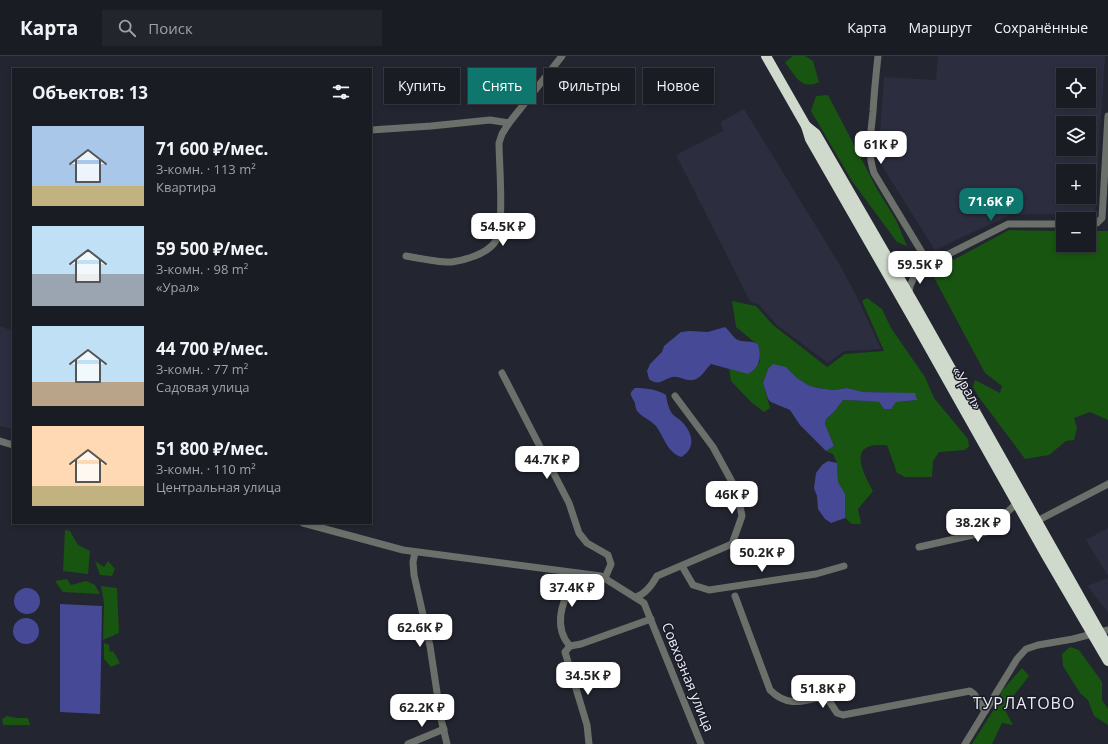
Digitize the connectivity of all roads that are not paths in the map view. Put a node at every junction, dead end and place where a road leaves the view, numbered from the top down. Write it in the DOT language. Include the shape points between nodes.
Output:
graph roads {
  1 [pos="562,56"];
  2 [pos="766,56"];
  3 [pos="878,56"];
  4 [pos="1108,116"];
  5 [pos="509,124"];
  6 [pos="806,126"];
  7 [pos="372,132"];
  8 [pos="1096,223"];
  9 [pos="1056,224"];
  10 [pos="406,256"];
  11 [pos="892,264"];
  12 [pos="930,264"];
  13 [pos="917,270"];
  14 [pos="909,295"];
  15 [pos="502,373"];
  16 [pos="675,396"];
  17 [pos="0,441"];
  18 [pos="12,444"];
  19 [pos="1108,484"];
  20 [pos="1017,503"];
  21 [pos="1037,521"];
  22 [pos="307,524"];
  23 [pos="919,548"];
  24 [pos="415,552"];
  25 [pos="682,566"];
  26 [pos="844,566"];
  27 [pos="575,573"];
  28 [pos="605,578"];
  29 [pos="735,596"];
  30 [pos="636,597"];
  31 [pos="651,619"];
  32 [pos="1084,621"];
  33 [pos="1100,632"];
  34 [pos="1079,637"];
  35 [pos="570,646"];
  36 [pos="1108,647"];
  37 [pos="1108,661"];
  38 [pos="985,711"];
  39 [pos="444,729"];
  40 [pos="408,744"];
  41 [pos="447,744"];
  42 [pos="589,744"];
  43 [pos="701,744"];
  44 [pos="965,744"];
  1 -- 5 [label="street"];
  2 -- 6 [label="highway, «Урал»"];
  3 -- 12 [label="street" via="870,141 872,167"];
  4 -- 8 [label="street" via="1102,218"];
  5 -- 7 [label="street" via="490,120"];
  5 -- 10 [label="street" via="499,143 501,215 499,234 495,242 482,254 451,262"];
  6 -- 11 [label="highway, «Урал»" via="816,134"];
  6 -- 20 [label="highway, «Урал»" via="810,139"];
  9 -- 12 [label="street" via="1008,224"];
  11 -- 13 [label="street"];
  11 -- 14 [label="highway, «Урал»"];
  12 -- 13 [label="street"];
  13 -- 14 [label="street"];
  14 -- 21 [label="highway, «Урал»"];
  15 -- 28 [label="street" via="570,503 579,533 587,543 608,555 611,564"];
  16 -- 25 [label="street" via="713,447 737,491 742,516 732,544"];
  17 -- 18 [label="street"];
  19 -- 21 [label="street"];
  20 -- 23 [label="street" via="986,532"];
  20 -- 32 [label="highway, «Урал»"];
  21 -- 33 [label="highway, «Урал»"];
  22 -- 24 [label="street"];
  24 -- 27 [label="street"];
  24 -- 39 [label="street" via="414,575 430,646"];
  25 -- 26 [label="street" via="694,585 709,590 816,574"];
  25 -- 30 [label="street" via="657,576 651,587"];
  27 -- 28 [label="street"];
  27 -- 35 [label="street" via="560,613 560,629"];
  28 -- 30 [label="street, Совхозная улица"];
  29 -- 38 [label="street" via="770,690 777,698 793,702 826,696 837,713 843,715 970,691"];
  30 -- 31 [label="street, Совхозная улица" via="644,602"];
  31 -- 35 [label="street"];
  31 -- 43 [label="street, Совхозная улица"];
  32 -- 33 [label="highway, «Урал»"];
  32 -- 34 [label="street" via="1084,628"];
  33 -- 34 [label="street"];
  33 -- 36 [label="highway, «Урал»"];
  33 -- 37 [label="highway, «Урал»"];
  34 -- 38 [label="street" via="1026,650 1017,659"];
  35 -- 42 [label="street" via="565,652 587,725"];
  38 -- 44 [label="street"];
  39 -- 40 [label="street"];
  39 -- 41 [label="street"];
}
